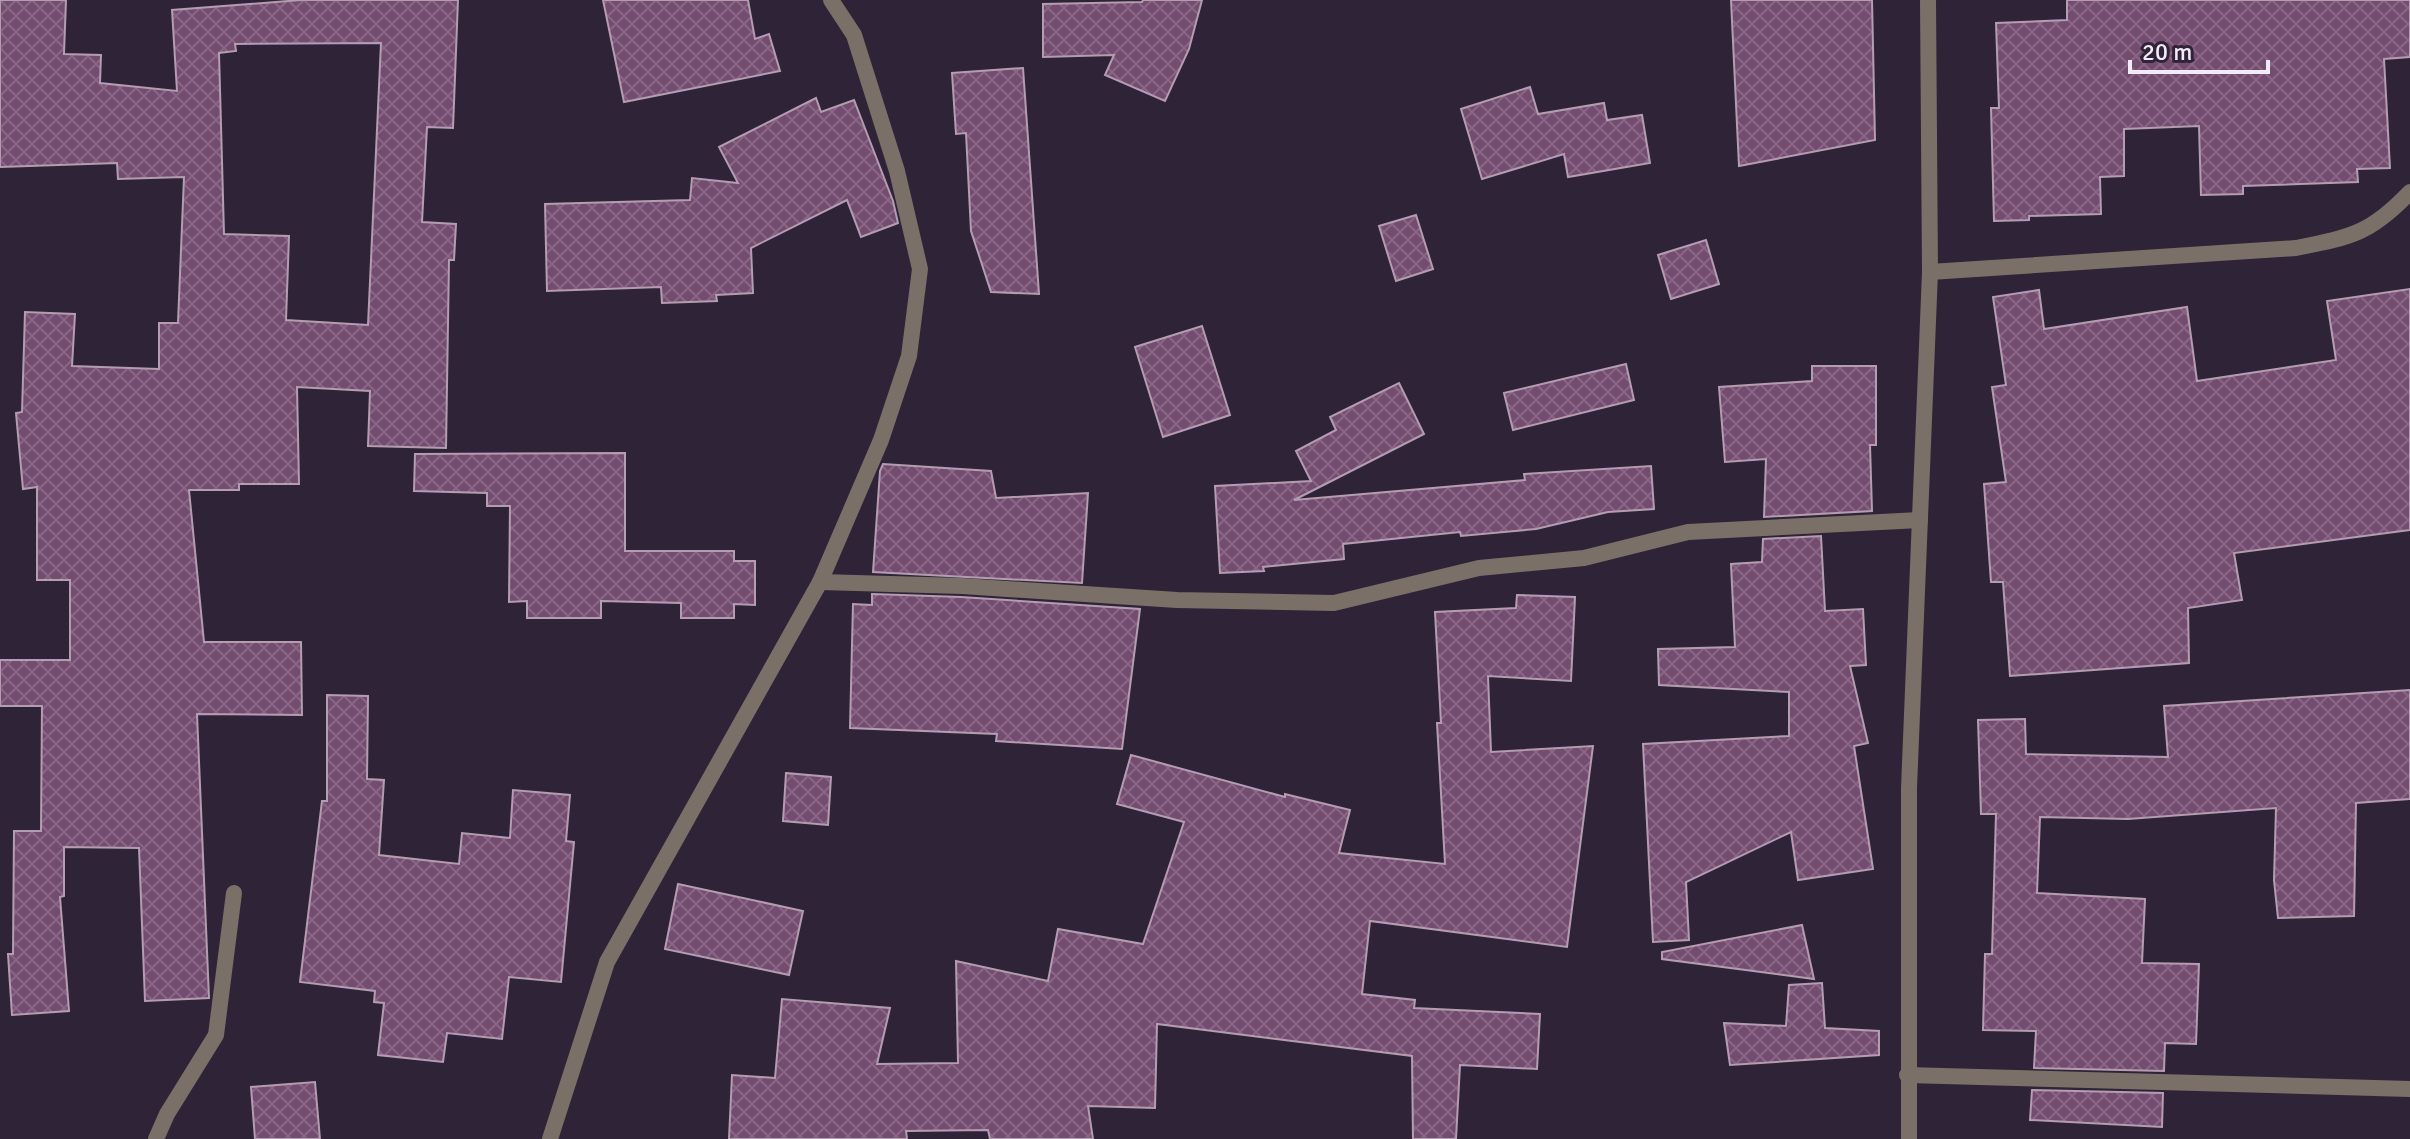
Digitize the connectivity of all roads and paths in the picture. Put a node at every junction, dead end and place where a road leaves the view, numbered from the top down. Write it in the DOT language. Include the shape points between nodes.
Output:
graph roads {
  1 [pos="831,0"];
  2 [pos="1928,0"];
  3 [pos="2410,192"];
  4 [pos="1930,272"];
  5 [pos="1920,520"];
  6 [pos="820,582"];
  7 [pos="234,893"];
  8 [pos="1907,1075"];
  9 [pos="2410,1089"];
  10 [pos="156,1139"];
  11 [pos="550,1139"];
  12 [pos="1909,1139"];
  1 -- 6 [label="street" via="854,35 897,171 920,269 909,356 881,440"];
  2 -- 4 [label="street"];
  3 -- 4 [label="street" via="2384,219 2347,238 2296,248"];
  4 -- 5 [label="street"];
  5 -- 6 [label="street" via="1688,532 1584,558 1479,568 1334,603"];
  5 -- 8 [label="street" via="1909,788"];
  6 -- 11 [label="street" via="607,962"];
  7 -- 10 [label="street" via="216,1035"];
  8 -- 9 [label="street"];
  8 -- 12 [label="street"];
}
